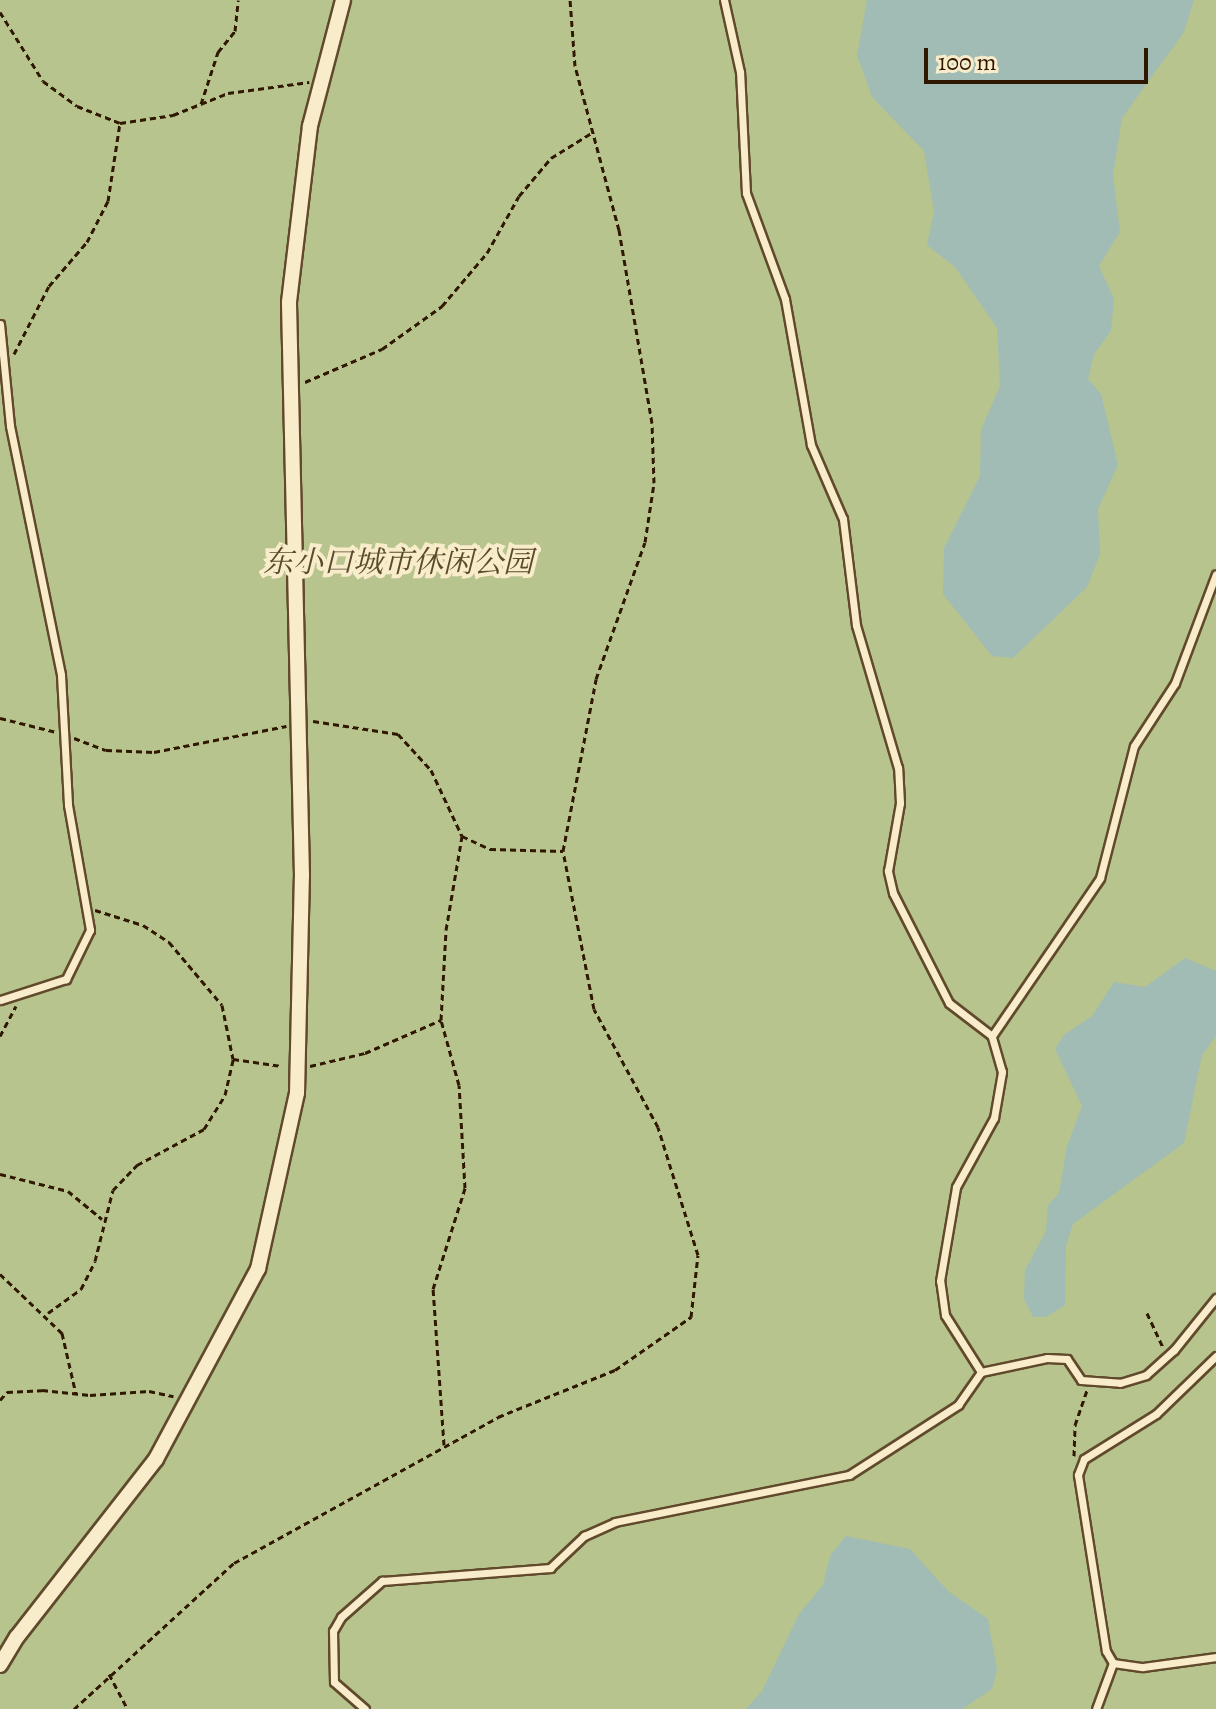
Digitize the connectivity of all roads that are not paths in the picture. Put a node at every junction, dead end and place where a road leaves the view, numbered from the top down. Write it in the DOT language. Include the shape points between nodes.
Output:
graph roads {
  1 [pos="343,0"];
  2 [pos="724,0"];
  3 [pos="0,324"];
  4 [pos="1216,574"];
  5 [pos="0,1000"];
  6 [pos="992,1036"];
  7 [pos="1216,1298"];
  8 [pos="1216,1356"];
  9 [pos="981,1372"];
  10 [pos="1216,1657"];
  11 [pos="1113,1663"];
  12 [pos="0,1665"];
  13 [pos="365,1709"];
  14 [pos="1096,1709"];
  1 -- 12 [label="street" via="310,126 289,302 302,876 297,1093 258,1269 156,1459"];
  2 -- 6 [label="lane" via="740,72 746,193 785,299 811,445 843,519 856,625 898,768 900,803 888,871 893,893 949,1003"];
  3 -- 5 [label="lane" via="10,426 61,675 68,805 90,930 66,979"];
  4 -- 6 [label="lane" via="1175,683 1134,746 1100,878"];
  6 -- 9 [label="lane" via="1002,1072 994,1118 969,1154 956,1187 940,1281 945,1315"];
  7 -- 9 [label="lane" via="1146,1375 1120,1383 1081,1380 1067,1359"];
  8 -- 11 [label="lane" via="1156,1414 1084,1459 1078,1475 1106,1651"];
  9 -- 13 [label="lane" via="958,1405 849,1475 615,1522 584,1536 550,1568 382,1581 333,1631 334,1682"];
  10 -- 11 [label="lane" via="1143,1667"];
  11 -- 14 [label="lane"];
}
